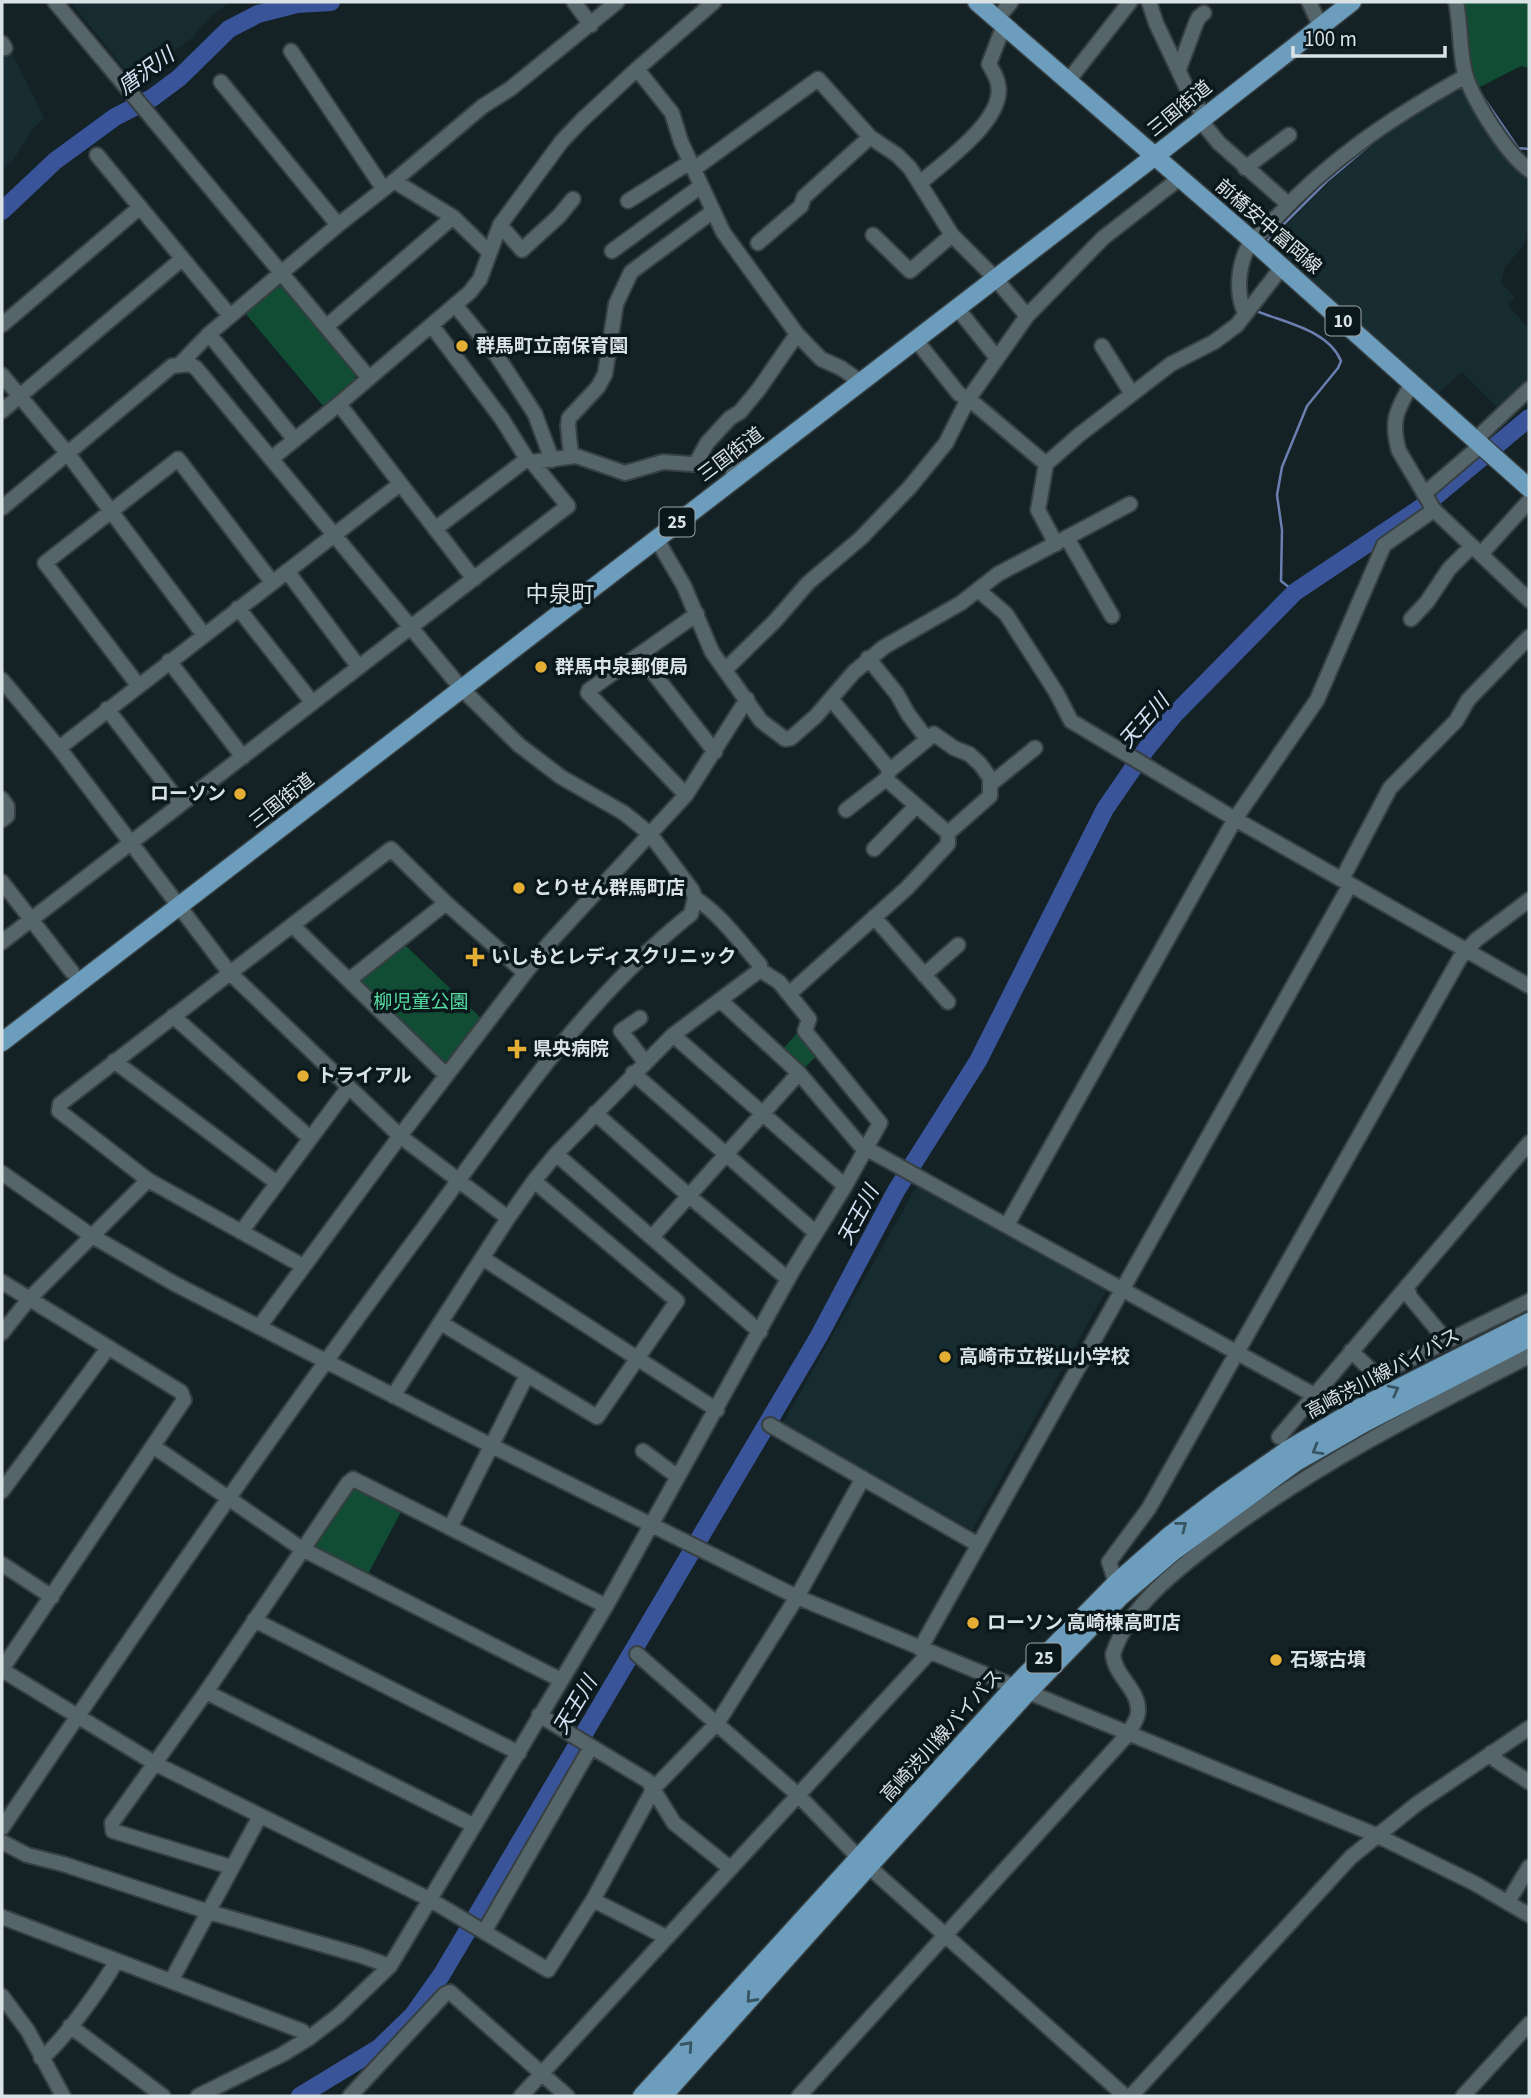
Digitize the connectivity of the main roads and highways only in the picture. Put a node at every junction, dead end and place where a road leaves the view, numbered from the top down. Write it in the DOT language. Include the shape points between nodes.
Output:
graph roads {
  1 [pos="977,2"];
  2 [pos="1352,2"];
  3 [pos="1155,156"];
  4 [pos="1529,488"];
  5 [pos="2,1042"];
  6 [pos="1529,1322"];
  7 [pos="1529,1338"];
  8 [pos="1021,1690"];
  9 [pos="864,1862"];
  10 [pos="642,2096"];
  11 [pos="663,2096"];
  1 -- 3 [label="main road, 前橋安中富岡線 / 10"];
  2 -- 3 [label="main road, 三国街道 / 25"];
  3 -- 4 [label="main road, 前橋安中富岡線 / 10"];
  3 -- 5 [label="main road, 三国街道 / 25"];
  8 -- 6 [label="main road, 高崎渋川線バイパス / 25, one-way" via="1116,1583 1223,1494 1357,1409"];
  7 -- 8 [label="main road, 高崎渋川線バイパス / 25, one-way" via="1296,1462 1174,1551"];
  8 -- 9 [label="main road, 高崎渋川線バイパス / 25"];
  10 -- 9 [label="main road, 高崎渋川線バイパス / 25, one-way"];
  9 -- 11 [label="main road, 高崎渋川線バイパス / 25, one-way"];
}
